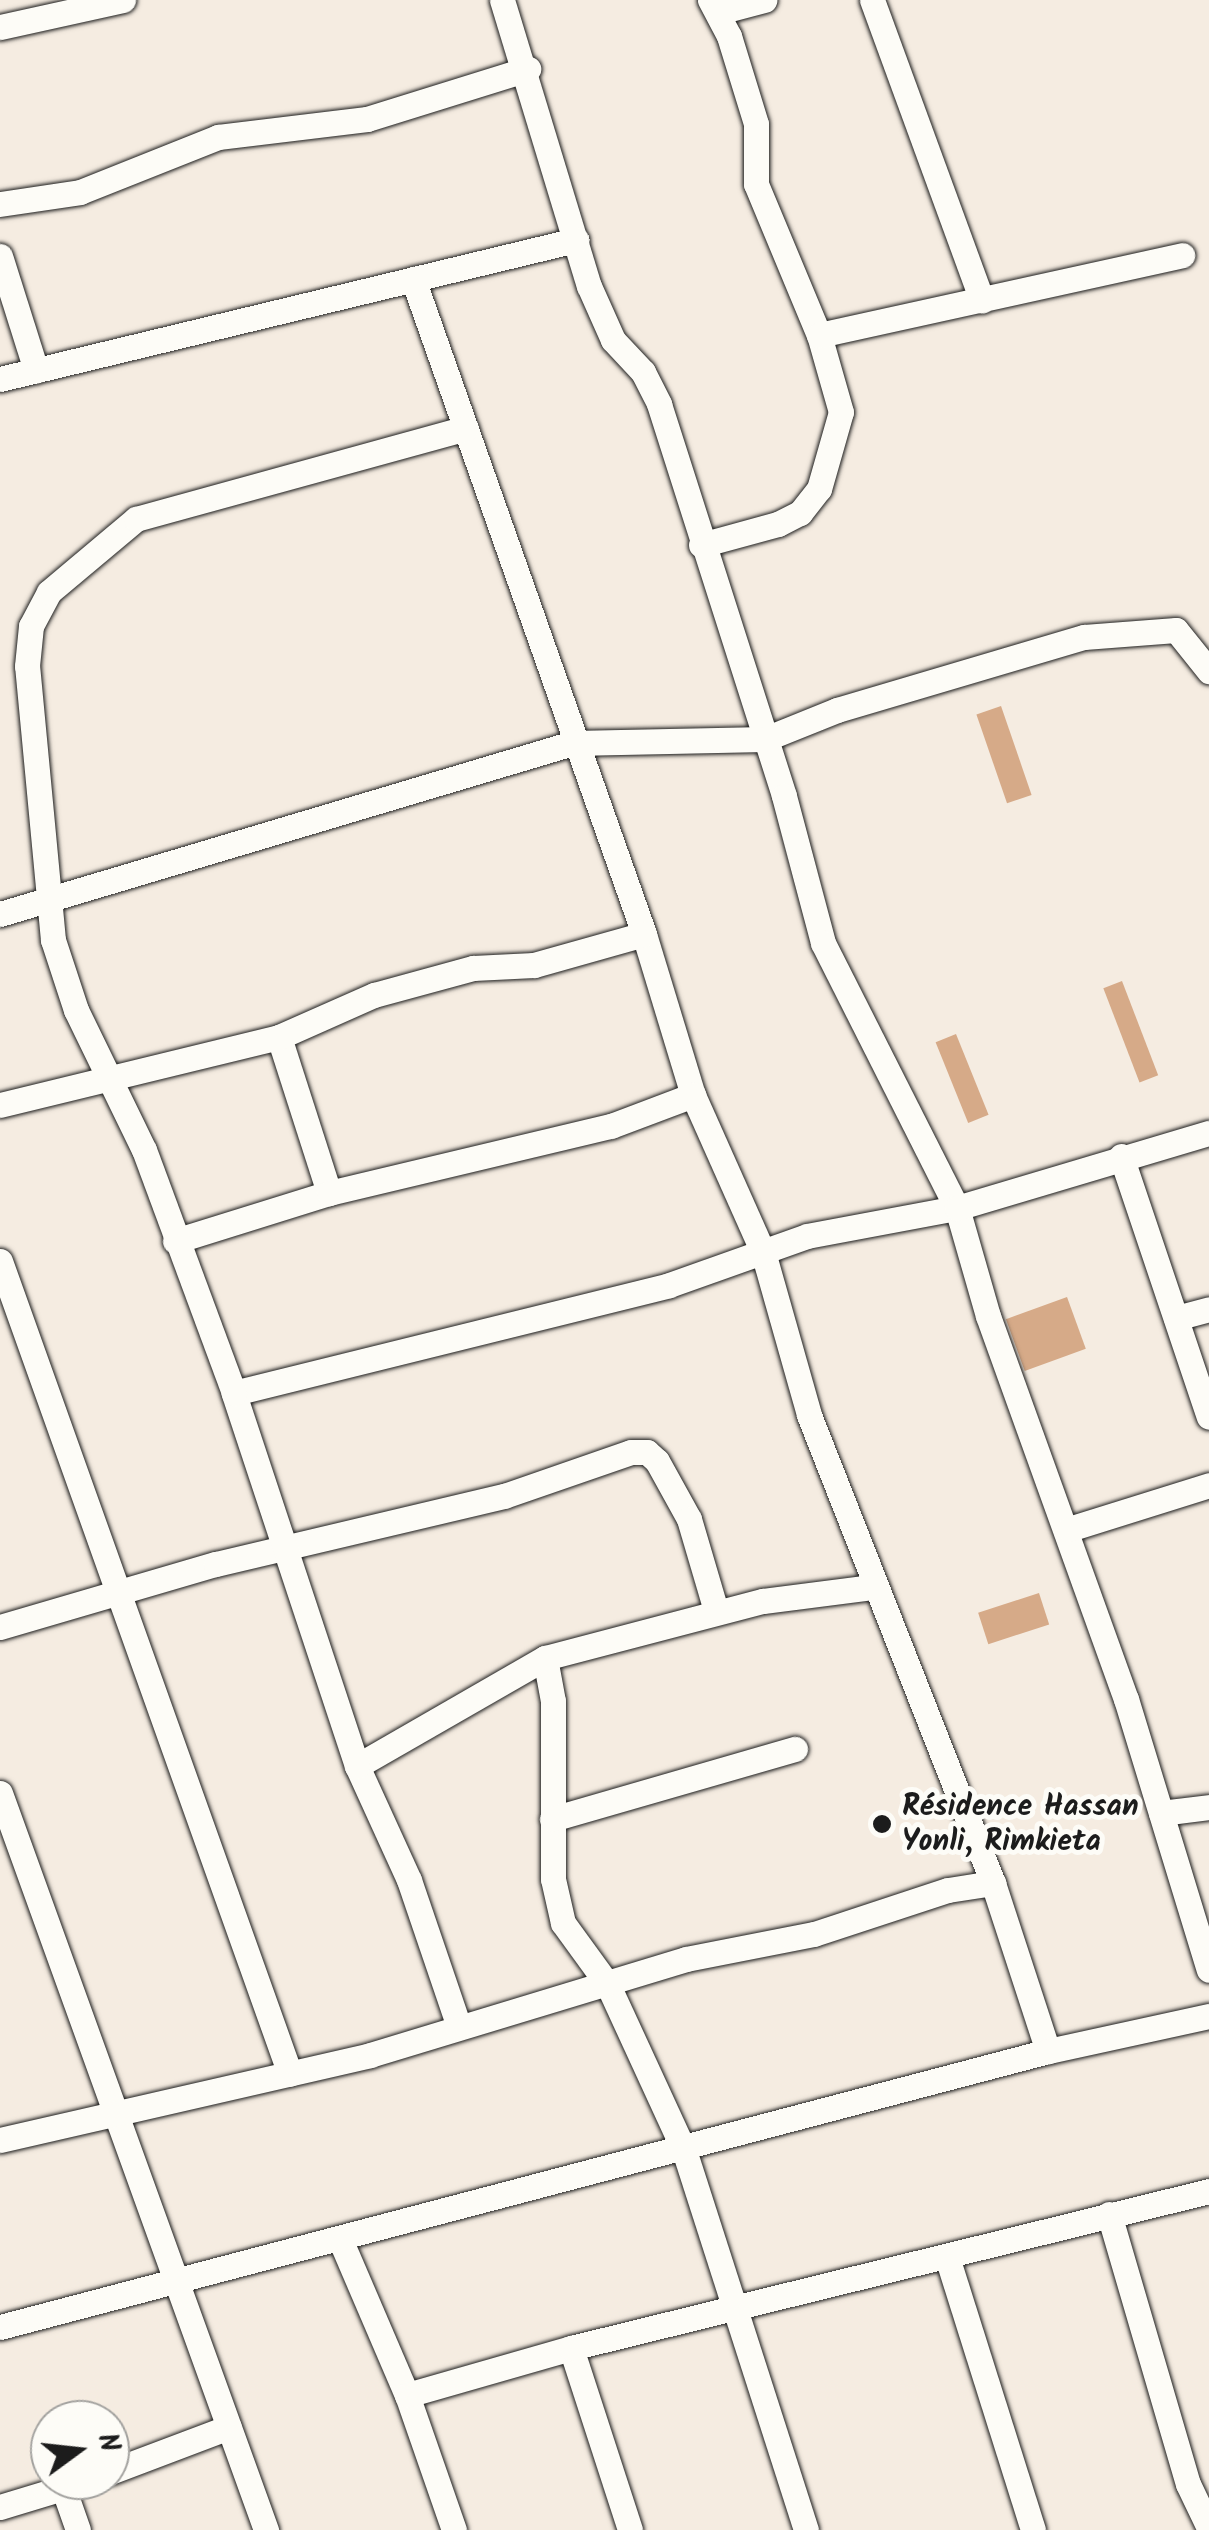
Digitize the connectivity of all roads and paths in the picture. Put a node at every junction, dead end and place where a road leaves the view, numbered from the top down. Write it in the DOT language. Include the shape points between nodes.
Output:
graph roads {
  1 [pos="123,0"];
  2 [pos="502,0"];
  3 [pos="764,0"];
  4 [pos="872,0"];
  5 [pos="714,6"];
  6 [pos="0,27"];
  7 [pos="528,68"];
  8 [pos="0,204"];
  9 [pos="576,240"];
  10 [pos="1182,255"];
  11 [pos="0,256"];
  12 [pos="413,279"];
  13 [pos="982,300"];
  14 [pos="819,335"];
  15 [pos="36,370"];
  16 [pos="0,379"];
  17 [pos="466,428"];
  18 [pos="701,545"];
  19 [pos="1209,671"];
  20 [pos="764,739"];
  21 [pos="574,743"];
  22 [pos="46,901"];
  23 [pos="0,914"];
  24 [pos="644,934"];
  25 [pos="279,1036"];
  26 [pos="108,1076"];
  27 [pos="693,1095"];
  28 [pos="0,1105"];
  29 [pos="1209,1133"];
  30 [pos="1121,1156"];
  31 [pos="329,1193"];
  32 [pos="957,1208"];
  33 [pos="175,1241"];
  34 [pos="763,1252"];
  35 [pos="0,1261"];
  36 [pos="1209,1310"];
  37 [pos="1176,1318"];
  38 [pos="234,1393"];
  39 [pos="1209,1417"];
  40 [pos="1209,1486"];
  41 [pos="1069,1529"];
  42 [pos="284,1553"];
  43 [pos="872,1587"];
  44 [pos="120,1592"];
  45 [pos="716,1611"];
  46 [pos="0,1627"];
  47 [pos="545,1658"];
  48 [pos="795,1749"];
  49 [pos="357,1766"];
  50 [pos="0,1792"];
  51 [pos="1209,1807"];
  52 [pos="1160,1813"];
  53 [pos="552,1819"];
  54 [pos="993,1883"];
  55 [pos="1209,1970"];
  56 [pos="608,1985"];
  57 [pos="1209,2016"];
  58 [pos="458,2024"];
  59 [pos="1048,2051"];
  60 [pos="290,2074"];
  61 [pos="118,2117"];
  62 [pos="0,2140"];
  63 [pos="684,2150"];
  64 [pos="1209,2191"];
  65 [pos="1109,2214"];
  66 [pos="340,2238"];
  67 [pos="947,2257"];
  68 [pos="176,2282"];
  69 [pos="733,2311"];
  70 [pos="0,2328"];
  71 [pos="570,2348"];
  72 [pos="407,2395"];
  73 [pos="229,2426"];
  74 [pos="130,2464"];
  75 [pos="30,2499"];
  76 [pos="68,2500"];
  77 [pos="0,2507"];
  78 [pos="1209,2528"];
  79 [pos="78,2530"];
  80 [pos="266,2530"];
  81 [pos="454,2530"];
  82 [pos="630,2530"];
  83 [pos="806,2530"];
  84 [pos="1034,2530"];
  1 -- 6 [label="street"];
  2 -- 7 [label="street"];
  3 -- 5 [label="street"];
  4 -- 13 [label="street"];
  5 -- 14 [label="street" via="756,124 756,184"];
  7 -- 8 [label="street" via="368,119 218,137 80,192"];
  7 -- 9 [label="street"];
  9 -- 12 [label="street"];
  9 -- 18 [label="street" via="613,340 643,372 659,404"];
  10 -- 13 [label="street"];
  11 -- 15 [label="street"];
  12 -- 15 [label="street"];
  12 -- 17 [label="street"];
  13 -- 14 [label="street"];
  14 -- 18 [label="street" via="841,412 819,490 800,513 778,524"];
  15 -- 16 [label="street"];
  17 -- 21 [label="street"];
  17 -- 22 [label="street" via="136,519 49,592 31,626 27,666"];
  18 -- 20 [label="street"];
  19 -- 20 [label="street" via="1176,630 1084,638 837,710"];
  20 -- 21 [label="street"];
  20 -- 32 [label="street" via="823,942"];
  21 -- 22 [label="street"];
  21 -- 24 [label="street"];
  22 -- 23 [label="street"];
  22 -- 26 [label="street" via="76,1010"];
  24 -- 25 [label="street" via="534,965 473,968 374,994"];
  24 -- 27 [label="street"];
  25 -- 26 [label="street"];
  25 -- 31 [label="street"];
  26 -- 28 [label="street"];
  26 -- 33 [label="street" via="144,1150"];
  27 -- 31 [label="street" via="610,1126"];
  27 -- 34 [label="street"];
  29 -- 30 [label="street"];
  30 -- 32 [label="street"];
  30 -- 37 [label="street"];
  31 -- 33 [label="street"];
  32 -- 34 [label="street" via="807,1236"];
  32 -- 41 [label="street" via="988,1316"];
  33 -- 38 [label="street"];
  34 -- 38 [label="street" via="669,1285"];
  34 -- 43 [label="street" via="809,1415"];
  35 -- 44 [label="street"];
  36 -- 37 [label="street"];
  37 -- 39 [label="street"];
  38 -- 42 [label="street"];
  40 -- 41 [label="street"];
  41 -- 52 [label="street"];
  42 -- 44 [label="street"];
  42 -- 45 [label="street" via="647,1452 688,1520"];
  42 -- 49 [label="street"];
  43 -- 45 [label="street"];
  43 -- 54 [label="street"];
  44 -- 46 [label="street"];
  44 -- 60 [label="street"];
  45 -- 47 [label="street" via="658,1634"];
  47 -- 49 [label="street"];
  47 -- 53 [label="street" via="553,1701"];
  48 -- 53 [label="street"];
  49 -- 58 [label="street" via="409,1880"];
  50 -- 61 [label="street"];
  51 -- 52 [label="street"];
  52 -- 55 [label="street"];
  53 -- 56 [label="street" via="553,1879 563,1922"];
  54 -- 56 [label="street"];
  54 -- 59 [label="street"];
  56 -- 58 [label="street"];
  56 -- 63 [label="street"];
  57 -- 59 [label="street"];
  58 -- 60 [label="street"];
  59 -- 63 [label="street"];
  60 -- 61 [label="street"];
  61 -- 62 [label="street"];
  61 -- 68 [label="street"];
  63 -- 66 [label="street"];
  63 -- 69 [label="street"];
  64 -- 65 [label="street"];
  65 -- 67 [label="street"];
  65 -- 78 [label="street" via="1188,2484"];
  66 -- 68 [label="street"];
  66 -- 72 [label="street"];
  67 -- 69 [label="street"];
  67 -- 84 [label="street"];
  68 -- 70 [label="street"];
  68 -- 73 [label="street"];
  69 -- 71 [label="street"];
  69 -- 83 [label="street"];
  71 -- 72 [label="street"];
  71 -- 82 [label="street"];
  72 -- 81 [label="street"];
  73 -- 74 [label="street"];
  73 -- 80 [label="street"];
  75 -- 77 [label="street"];
  76 -- 79 [label="street"];
}
